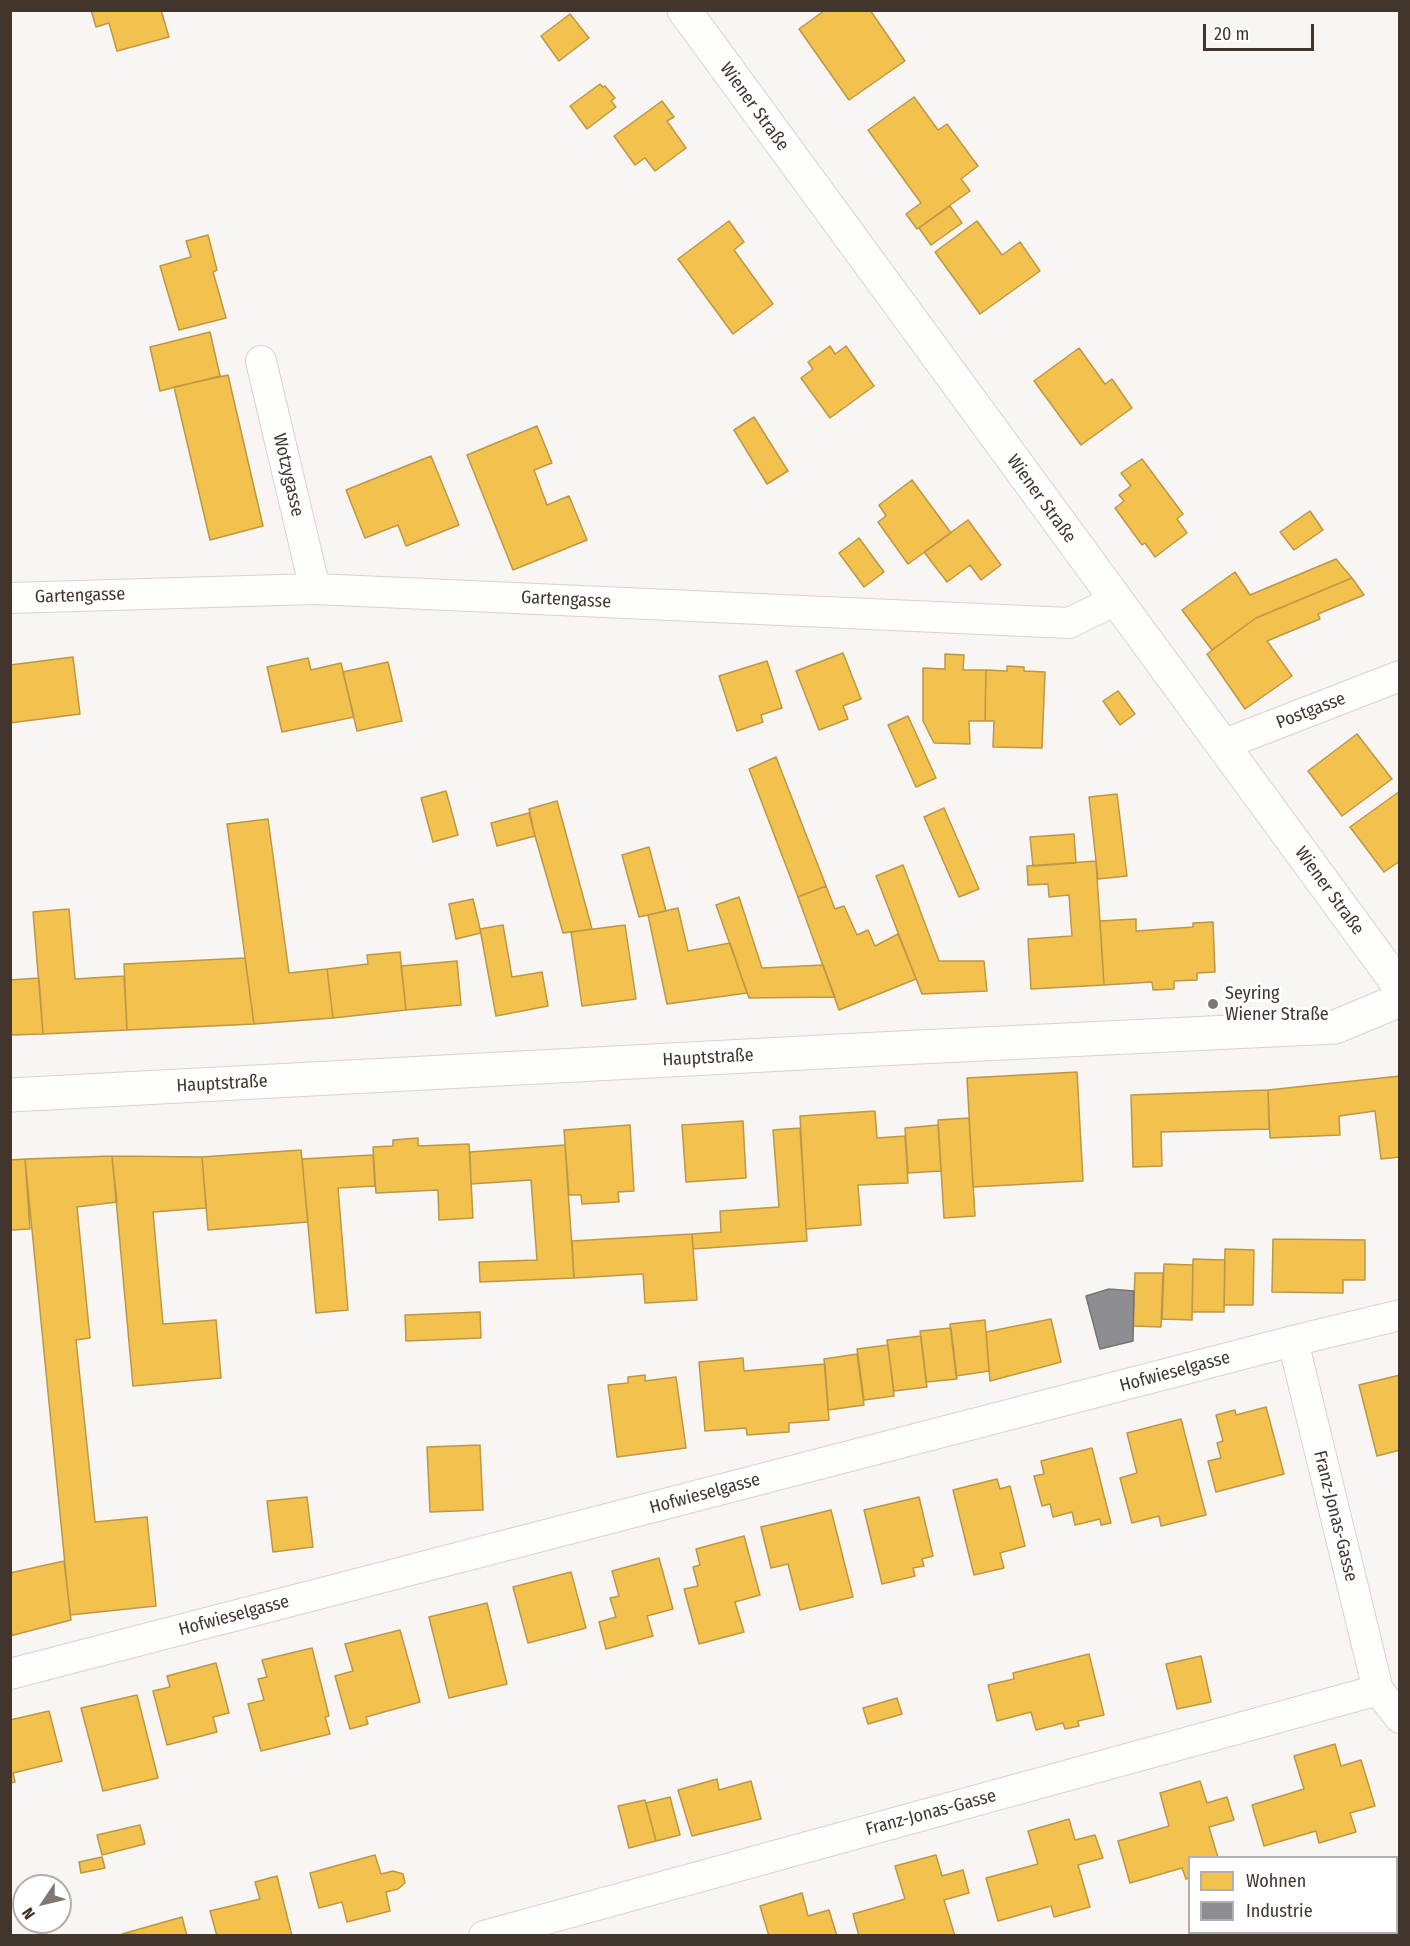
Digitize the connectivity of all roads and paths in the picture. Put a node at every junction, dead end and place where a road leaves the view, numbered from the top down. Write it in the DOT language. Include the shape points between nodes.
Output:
graph roads {
  1 [pos="684,10"];
  2 [pos="261,361"];
  3 [pos="315,589"];
  4 [pos="10,598"];
  5 [pos="1116,600"];
  6 [pos="1400,676"];
  7 [pos="1222,745"];
  8 [pos="1400,987"];
  9 [pos="1400,1000"];
  10 [pos="10,1095"];
  11 [pos="1400,1315"];
  12 [pos="1293,1341"];
  13 [pos="10,1674"];
  14 [pos="1378,1690"];
  15 [pos="1400,1718"];
  16 [pos="484,1935"];
  1 -- 5 [label="street, Wiener Straße"];
  2 -- 3 [label="street, Wotzygasse"];
  3 -- 4 [label="street, Gartengasse"];
  3 -- 5 [label="street, Gartengasse" via="1069,623"];
  5 -- 7 [label="street, Wiener Straße"];
  6 -- 7 [label="street, Postgasse"];
  7 -- 8 [label="street, Wiener Straße"];
  9 -- 10 [label="street, Hauptstraße" via="1335,1027"];
  11 -- 12 [label="street, Hofwieselgasse"];
  12 -- 13 [label="street, Hofwieselgasse"];
  12 -- 14 [label="street, Franz-Jonas-Gasse"];
  14 -- 15 [label="street, Franz-Jonas-Gasse"];
  14 -- 16 [label="street, Franz-Jonas-Gasse"];
}
